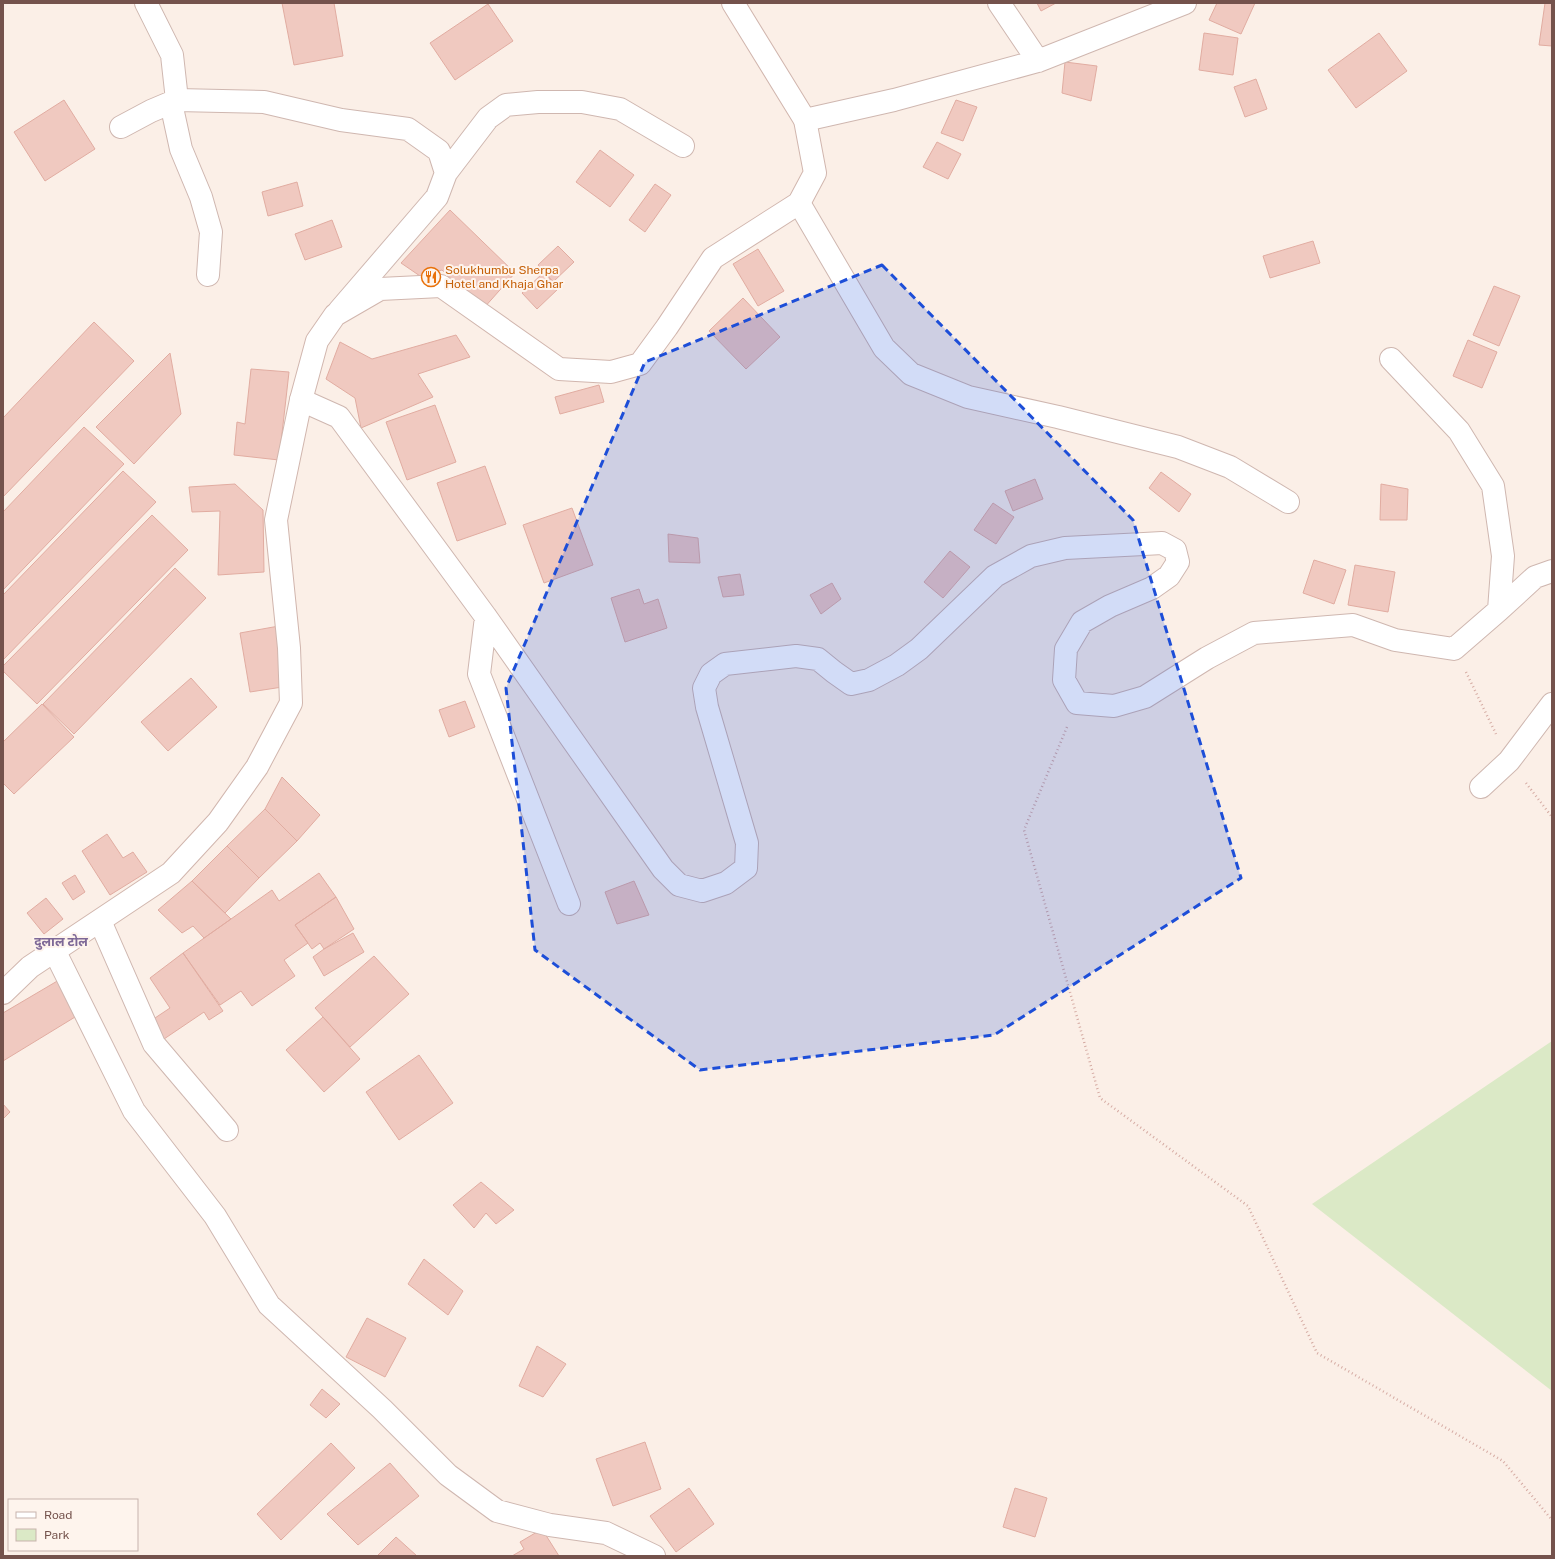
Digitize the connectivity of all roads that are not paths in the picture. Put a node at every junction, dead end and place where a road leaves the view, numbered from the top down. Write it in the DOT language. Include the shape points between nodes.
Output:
graph roads {
  1 [pos="146,3"];
  2 [pos="733,3"];
  3 [pos="999,3"];
  4 [pos="1185,3"];
  5 [pos="1038,61"];
  6 [pos="174,101"];
  7 [pos="805,120"];
  8 [pos="121,127"];
  9 [pos="684,146"];
  10 [pos="446,173"];
  11 [pos="799,203"];
  12 [pos="208,275"];
  13 [pos="335,315"];
  14 [pos="1392,359"];
  15 [pos="301,400"];
  16 [pos="1288,502"];
  17 [pos="1552,572"];
  18 [pos="1499,610"];
  19 [pos="486,617"];
  20 [pos="1552,704"];
  21 [pos="1481,787"];
  22 [pos="569,904"];
  23 [pos="100,921"];
  24 [pos="54,950"];
  25 [pos="3,993"];
  26 [pos="227,1130"];
  27 [pos="654,1556"];
  1 -- 6 [label="street" via="172,55"];
  2 -- 7 [label="street"];
  3 -- 5 [label="street"];
  4 -- 5 [label="street"];
  5 -- 7 [label="street" via="894,100"];
  6 -- 8 [label="street"];
  6 -- 10 [label="street" via="264,102 341,120 408,129 439,151"];
  6 -- 12 [label="street" via="181,149 201,197 211,232"];
  7 -- 11 [label="street" via="816,173"];
  9 -- 10 [label="street" via="620,110 582,102 506,105 488,118"];
  10 -- 13 [label="street" via="437,197"];
  11 -- 13 [label="street" via="713,258 668,327 640,364 611,372 559,370 441,286 380,289"];
  11 -- 16 [label="street" via="884,348 911,374 968,397 1178,447 1230,467"];
  13 -- 15 [label="street" via="316,341"];
  14 -- 18 [label="street" via="1459,431 1493,486 1503,556"];
  15 -- 19 [label="street" via="339,417"];
  15 -- 23 [label="street" via="276,520 289,648 291,703 258,767 218,822 171,873"];
  17 -- 18 [label="street" via="1535,577"];
  18 -- 19 [label="street" via="1454,649 1395,640 1353,625 1254,633 1207,658 1145,697 1114,706 1077,703 1064,680 1066,649 1082,622 1110,606 1152,588 1169,576 1178,562 1175,550 1162,543 1065,548 1031,556 995,576 919,649 897,665 869,680 851,684 818,659 796,656 725,664 711,674 704,688 707,707 747,843 746,868 726,883 702,891 679,885 663,869"];
  19 -- 22 [label="street" via="479,674"];
  20 -- 21 [label="street" via="1509,760"];
  23 -- 24 [label="street"];
  23 -- 26 [label="street" via="154,1044"];
  24 -- 25 [label="street" via="30,967"];
  24 -- 27 [label="street" via="134,1111 215,1216 269,1305 448,1474 497,1511 550,1525 606,1533"];
}
